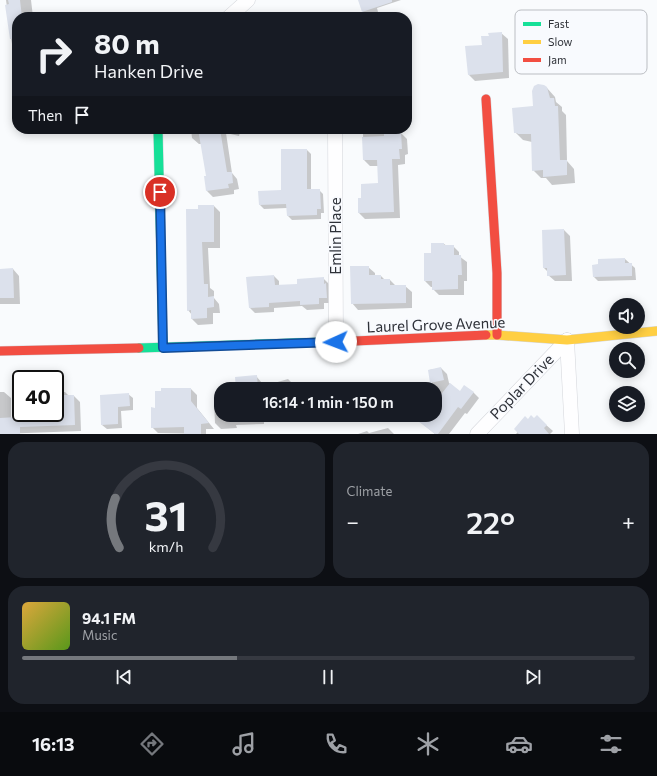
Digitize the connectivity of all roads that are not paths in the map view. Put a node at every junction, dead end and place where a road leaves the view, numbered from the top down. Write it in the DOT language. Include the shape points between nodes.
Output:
graph roads {
  1 [pos="248,0"];
  2 [pos="235,12"];
  3 [pos="486,99"];
  4 [pos="158,134"];
  5 [pos="335,134"];
  6 [pos="657,331"];
  7 [pos="497,335"];
  8 [pos="567,340"];
  9 [pos="336,342"];
  10 [pos="163,348"];
  11 [pos="0,351"];
  12 [pos="477,434"];
  13 [pos="572,434"];
  1 -- 2 [label="street"];
  3 -- 7 [label="street" via="497,274"];
  4 -- 10 [label="street"];
  5 -- 9 [label="street, Emlin Place"];
  6 -- 8 [label="street, Laurel Grove Avenue"];
  7 -- 8 [label="street, Laurel Grove Avenue"];
  7 -- 9 [label="street, Laurel Grove Avenue"];
  8 -- 12 [label="street, Poplar Drive"];
  8 -- 13 [label="street"];
  9 -- 10 [label="street, Laurel Grove Avenue"];
  10 -- 11 [label="street, Laurel Grove Avenue"];
}
